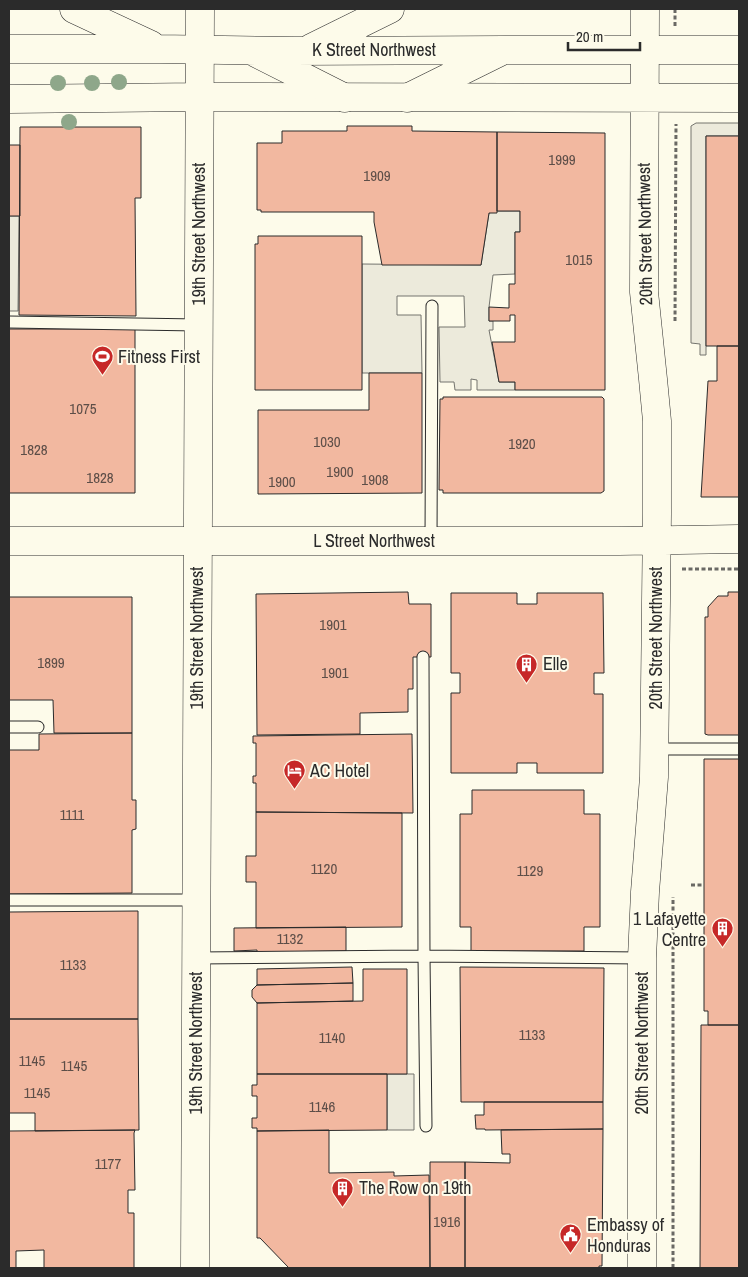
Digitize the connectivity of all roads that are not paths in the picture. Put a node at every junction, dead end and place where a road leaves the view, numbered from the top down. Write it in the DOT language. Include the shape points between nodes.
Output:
graph roads {
  1 [pos="74,9"];
  2 [pos="200,9"];
  3 [pos="390,9"];
  4 [pos="644,9"];
  5 [pos="9,49"];
  6 [pos="36,49"];
  7 [pos="159,49"];
  8 [pos="200,50"];
  9 [pos="250,50"];
  10 [pos="506,50"];
  11 [pos="644,50"];
  12 [pos="709,50"];
  13 [pos="739,50"];
  14 [pos="304,51"];
  15 [pos="739,67"];
  16 [pos="9,68"];
  17 [pos="200,97"];
  18 [pos="345,98"];
  19 [pos="407,98"];
  20 [pos="644,98"];
  21 [pos="739,98"];
  22 [pos="9,99"];
  23 [pos="432,306"];
  24 [pos="9,322"];
  25 [pos="198,325"];
  26 [pos="739,539"];
  27 [pos="656,540"];
  28 [pos="431,541"];
  29 [pos="9,542"];
  30 [pos="198,542"];
  31 [pos="423,657"];
  32 [pos="9,727"];
  33 [pos="38,727"];
  34 [pos="655,749"];
  35 [pos="739,749"];
  36 [pos="9,900"];
  37 [pos="196,900"];
  38 [pos="424,956"];
  39 [pos="196,958"];
  40 [pos="642,958"];
  41 [pos="426,1126"];
  42 [pos="195,1268"];
  43 [pos="642,1268"];
  1 -- 7 [label="main road"];
  2 -- 8 [label="main road, 19th Street Northwest"];
  3 -- 14 [label="main road"];
  4 -- 11 [label="main road, 20th Street Northwest"];
  5 -- 6 [label="main road, K Street Northwest"];
  6 -- 7 [label="main road, K Street Northwest"];
  6 -- 16 [label="main road"];
  7 -- 8 [label="main road, K Street Northwest"];
  8 -- 9 [label="main road, K Street Northwest"];
  8 -- 17 [label="main road, 19th Street Northwest"];
  9 -- 14 [label="main road, K Street Northwest"];
  9 -- 18 [label="main road"];
  10 -- 11 [label="main road, K Street Northwest"];
  10 -- 14 [label="main road, K Street Northwest"];
  10 -- 19 [label="main road"];
  11 -- 12 [label="main road, K Street Northwest"];
  11 -- 20 [label="main road, 20th Street Northwest"];
  12 -- 13 [label="main road, K Street Northwest"];
  12 -- 15 [label="main road"];
  17 -- 18 [label="main road"];
  17 -- 22 [label="main road"];
  17 -- 25 [label="main road, 19th Street Northwest"];
  18 -- 19 [label="main road"];
  19 -- 20 [label="main road"];
  20 -- 21 [label="main road"];
  20 -- 27 [label="main road, 20th Street Northwest" via="644,292 657,421"];
  23 -- 28 [label="lane"];
  24 -- 25 [label="lane"];
  25 -- 30 [label="main road, 19th Street Northwest"];
  26 -- 27 [label="main road, L Street Northwest"];
  27 -- 28 [label="main road, L Street Northwest"];
  27 -- 34 [label="main road, 20th Street Northwest"];
  28 -- 30 [label="main road, L Street Northwest"];
  29 -- 30 [label="main road, L Street Northwest"];
  30 -- 37 [label="main road, 19th Street Northwest"];
  31 -- 38 [label="lane"];
  32 -- 33 [label="lane"];
  34 -- 35 [label="lane"];
  34 -- 40 [label="main road, 20th Street Northwest"];
  36 -- 37 [label="lane"];
  37 -- 39 [label="main road, 19th Street Northwest"];
  38 -- 39 [label="lane"];
  38 -- 40 [label="lane"];
  38 -- 41 [label="lane"];
  39 -- 42 [label="main road, 19th Street Northwest"];
  40 -- 43 [label="main road, 20th Street Northwest"];
}
